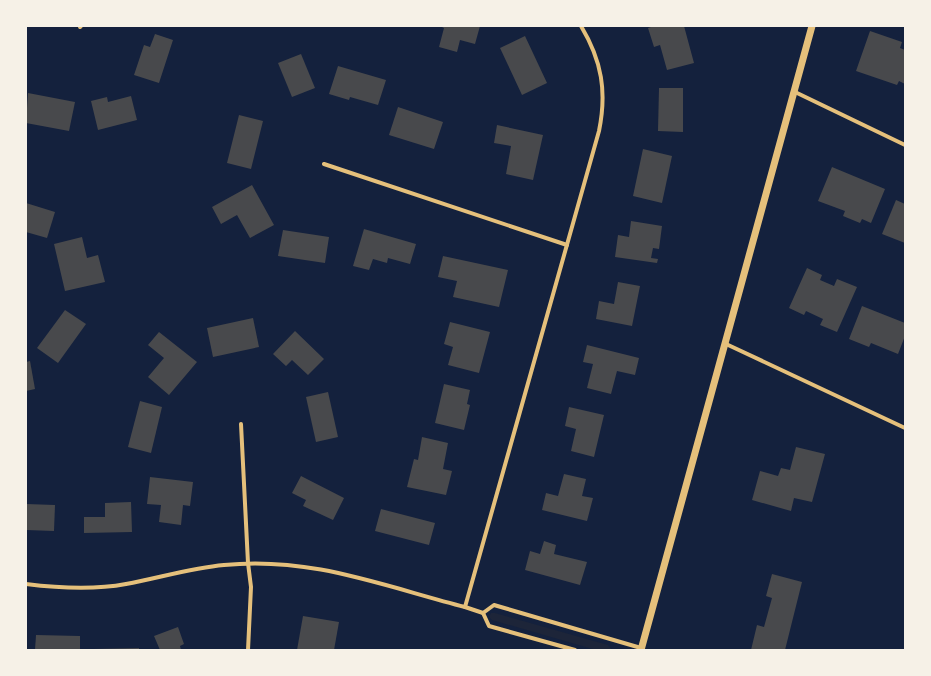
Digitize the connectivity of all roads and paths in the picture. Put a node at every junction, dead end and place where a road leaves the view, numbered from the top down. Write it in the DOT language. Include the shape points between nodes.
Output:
graph roads {
  1 [pos="581,26"];
  2 [pos="812,26"];
  3 [pos="794,92"];
  4 [pos="905,145"];
  5 [pos="324,164"];
  6 [pos="567,245"];
  7 [pos="726,344"];
  8 [pos="241,424"];
  9 [pos="905,428"];
  10 [pos="248,563"];
  11 [pos="26,584"];
  12 [pos="465,607"];
  13 [pos="483,613"];
  14 [pos="641,649"];
  15 [pos="248,650"];
  16 [pos="575,650"];
  1 -- 6 [label="street" via="596,57 604,96 599,131"];
  2 -- 3 [label="street"];
  3 -- 4 [label="street"];
  3 -- 7 [label="street"];
  5 -- 6 [label="street"];
  6 -- 12 [label="street"];
  7 -- 9 [label="street"];
  7 -- 14 [label="street" via="712,386"];
  8 -- 10 [label="street"];
  10 -- 11 [label="street" via="224,564 126,584 68,587"];
  10 -- 12 [label="street" via="333,570"];
  10 -- 15 [label="street" via="251,594"];
  12 -- 13 [label="street"];
  13 -- 14 [label="street" via="494,605"];
  13 -- 16 [label="street" via="489,626"];
}
